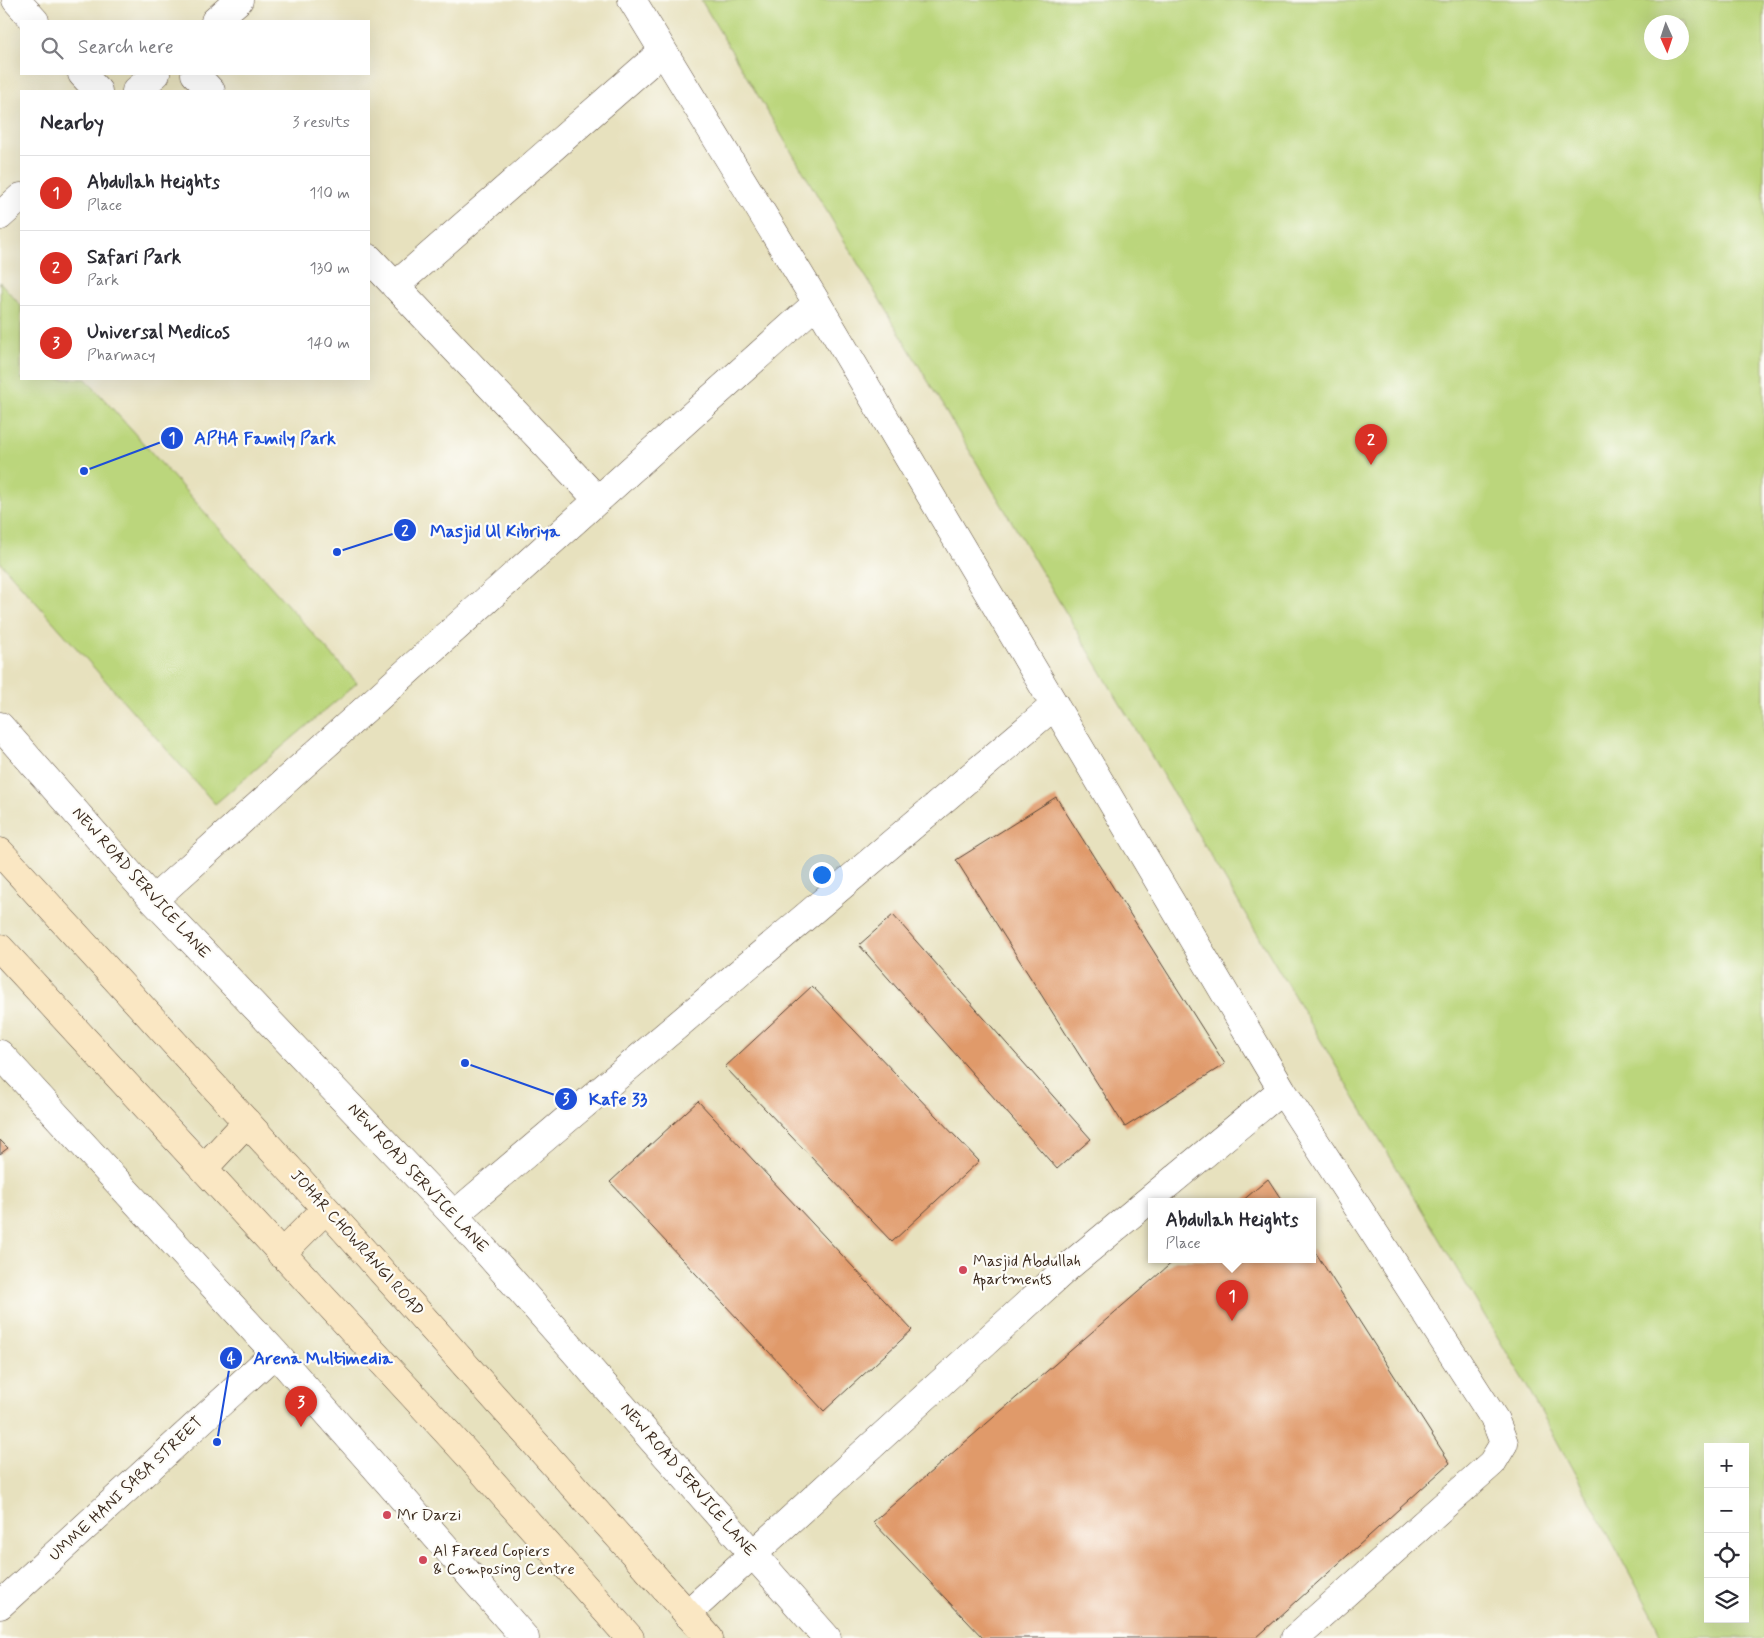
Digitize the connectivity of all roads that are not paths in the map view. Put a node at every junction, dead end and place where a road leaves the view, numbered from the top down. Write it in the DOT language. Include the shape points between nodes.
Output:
graph roads {
  1 [pos="16,0"];
  2 [pos="239,0"];
  3 [pos="632,0"];
  4 [pos="35,20"];
  5 [pos="216,20"];
  6 [pos="663,51"];
  7 [pos="83,75"];
  8 [pos="155,75"];
  9 [pos="195,75"];
  10 [pos="97,90"];
  11 [pos="137,90"];
  12 [pos="210,90"];
  13 [pos="20,197"];
  14 [pos="0,216"];
  15 [pos="370,259"];
  16 [pos="395,286"];
  17 [pos="817,303"];
  18 [pos="598,500"];
  19 [pos="1056,705"];
  20 [pos="0,726"];
  21 [pos="0,852"];
  22 [pos="153,900"];
  23 [pos="0,948"];
  24 [pos="0,1054"];
  25 [pos="1282,1090"];
  26 [pos="247,1122"];
  27 [pos="203,1169"];
  28 [pos="1151,1198"];
  29 [pos="1148,1201"];
  30 [pos="326,1209"];
  31 [pos="454,1215"];
  32 [pos="281,1254"];
  33 [pos="275,1353"];
  34 [pos="754,1554"];
  35 [pos="0,1605"];
  36 [pos="687,1614"];
  37 [pos="614,1632"];
  38 [pos="525,1638"];
  39 [pos="709,1638"];
  40 [pos="827,1638"];
  41 [pos="1295,1638"];
  1 -- 4 [label="street"];
  2 -- 5 [label="street"];
  3 -- 6 [label="street"];
  6 -- 16 [label="street"];
  6 -- 17 [label="street"];
  7 -- 10 [label="street"];
  8 -- 11 [label="street"];
  9 -- 12 [label="street"];
  13 -- 14 [label="street"];
  15 -- 16 [label="street"];
  16 -- 18 [label="street"];
  17 -- 18 [label="street"];
  17 -- 19 [label="street"];
  18 -- 22 [label="street"];
  19 -- 25 [label="street"];
  19 -- 31 [label="street"];
  20 -- 22 [label="street, NEW ROAD SERVICE LANE"];
  21 -- 26 [label="main road, JOHAR CHOWRANGI ROAD"];
  22 -- 31 [label="street, NEW ROAD SERVICE LANE"];
  23 -- 27 [label="main road"];
  24 -- 33 [label="street"];
  25 -- 28 [label="street"];
  25 -- 41 [label="street" via="1495,1420 1504,1443 1492,1463"];
  26 -- 27 [label="main road"];
  26 -- 30 [label="main road, JOHAR CHOWRANGI ROAD"];
  27 -- 32 [label="main road"];
  29 -- 34 [label="street" via="1069,1266"];
  30 -- 32 [label="main road"];
  30 -- 36 [label="main road, JOHAR CHOWRANGI ROAD"];
  31 -- 34 [label="street, NEW ROAD SERVICE LANE"];
  32 -- 37 [label="main road" via="468,1456"];
  33 -- 35 [label="street, UMME HANI SABA STREET"];
  33 -- 38 [label="street"];
  34 -- 36 [label="street"];
  34 -- 40 [label="street, NEW ROAD SERVICE LANE"];
  36 -- 39 [label="main road, JOHAR CHOWRANGI ROAD"];
}
